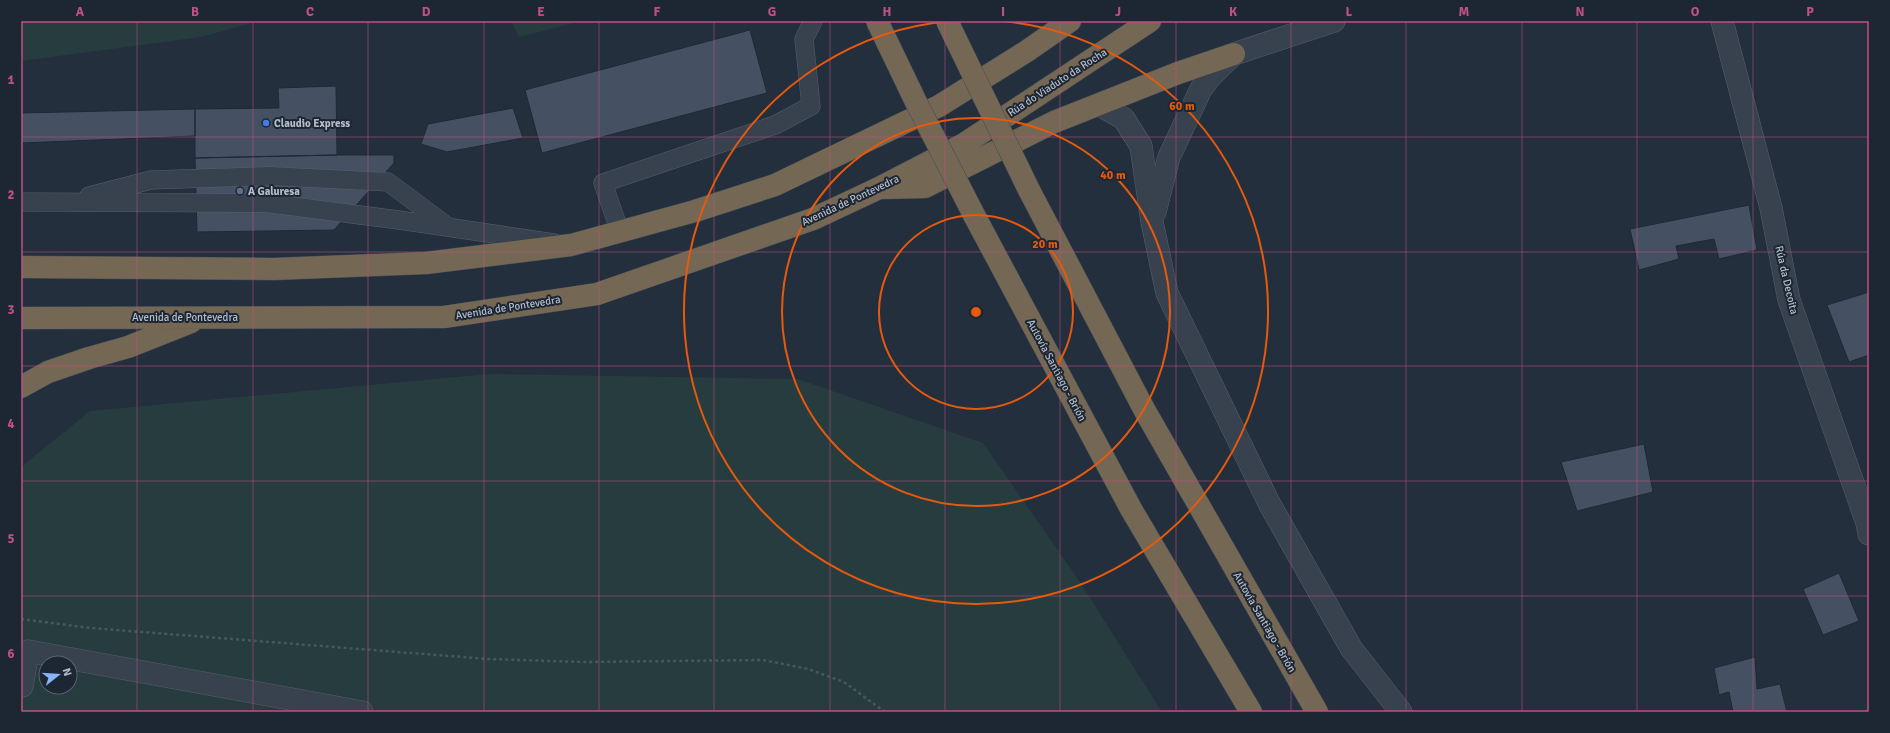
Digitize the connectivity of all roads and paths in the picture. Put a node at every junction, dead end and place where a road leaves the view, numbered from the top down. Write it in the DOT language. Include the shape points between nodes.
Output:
graph roads {
  1 [pos="813,21"];
  2 [pos="877,21"];
  3 [pos="947,21"];
  4 [pos="1070,21"];
  5 [pos="1150,21"];
  6 [pos="1334,21"];
  7 [pos="1722,21"];
  8 [pos="1234,54"];
  9 [pos="1100,105"];
  10 [pos="964,144"];
  11 [pos="877,189"];
  12 [pos="21,202"];
  13 [pos="64,202"];
  14 [pos="1152,222"];
  15 [pos="449,227"];
  16 [pos="620,232"];
  17 [pos="571,245"];
  18 [pos="21,267"];
  19 [pos="203,317"];
  20 [pos="21,318"];
  21 [pos="21,387"];
  22 [pos="1869,534"];
  23 [pos="21,619"];
  24 [pos="22,690"];
  25 [pos="362,712"];
  26 [pos="885,712"];
  27 [pos="1251,712"];
  28 [pos="1317,712"];
  29 [pos="1401,712"];
  1 -- 16 [label="lane" via="804,39 811,106 775,125 602,183"];
  2 -- 27 [label="highway, Autovía Santiago - Brión, bridge" via="974,215 1131,509"];
  3 -- 28 [label="highway, Autovía Santiago - Brión, bridge" via="1029,190 1145,411"];
  4 -- 16 [label="highway" via="1028,51 939,106 775,185"];
  5 -- 10 [label="highway, Rúa do Viaduto da Rocha"];
  6 -- 8 [label="street"];
  7 -- 22 [label="street, Rúa da Decoita" via="1771,208 1789,300"];
  8 -- 9 [label="highway" via="1178,73"];
  8 -- 14 [label="street" via="1210,76 1201,89 1169,157"];
  9 -- 11 [label="highway" via="1054,122 925,187"];
  9 -- 14 [label="street" via="1124,119 1141,146"];
  10 -- 11 [label="highway, Avenida de Pontevedra"];
  11 -- 19 [label="highway, Avenida de Pontevedra" via="813,219 597,294 444,317"];
  12 -- 13 [label="lane"];
  13 -- 15 [label="lane" via="266,203"];
  13 -- 15 [label="lane" via="151,180 270,176 388,182"];
  14 -- 29 [label="street" via="1167,293 1269,503 1351,648"];
  15 -- 17 [label="lane"];
  16 -- 17 [label="highway"];
  17 -- 18 [label="highway" via="426,262 274,269"];
  19 -- 20 [label="highway, Avenida de Pontevedra"];
  19 -- 21 [label="highway" via="128,347 48,372"];
  23 -- 26 [label="path" via="91,628 488,659 584,662 763,660 808,669 844,682"];
  24 -- 25 [label="street" via="28,651"];
}
